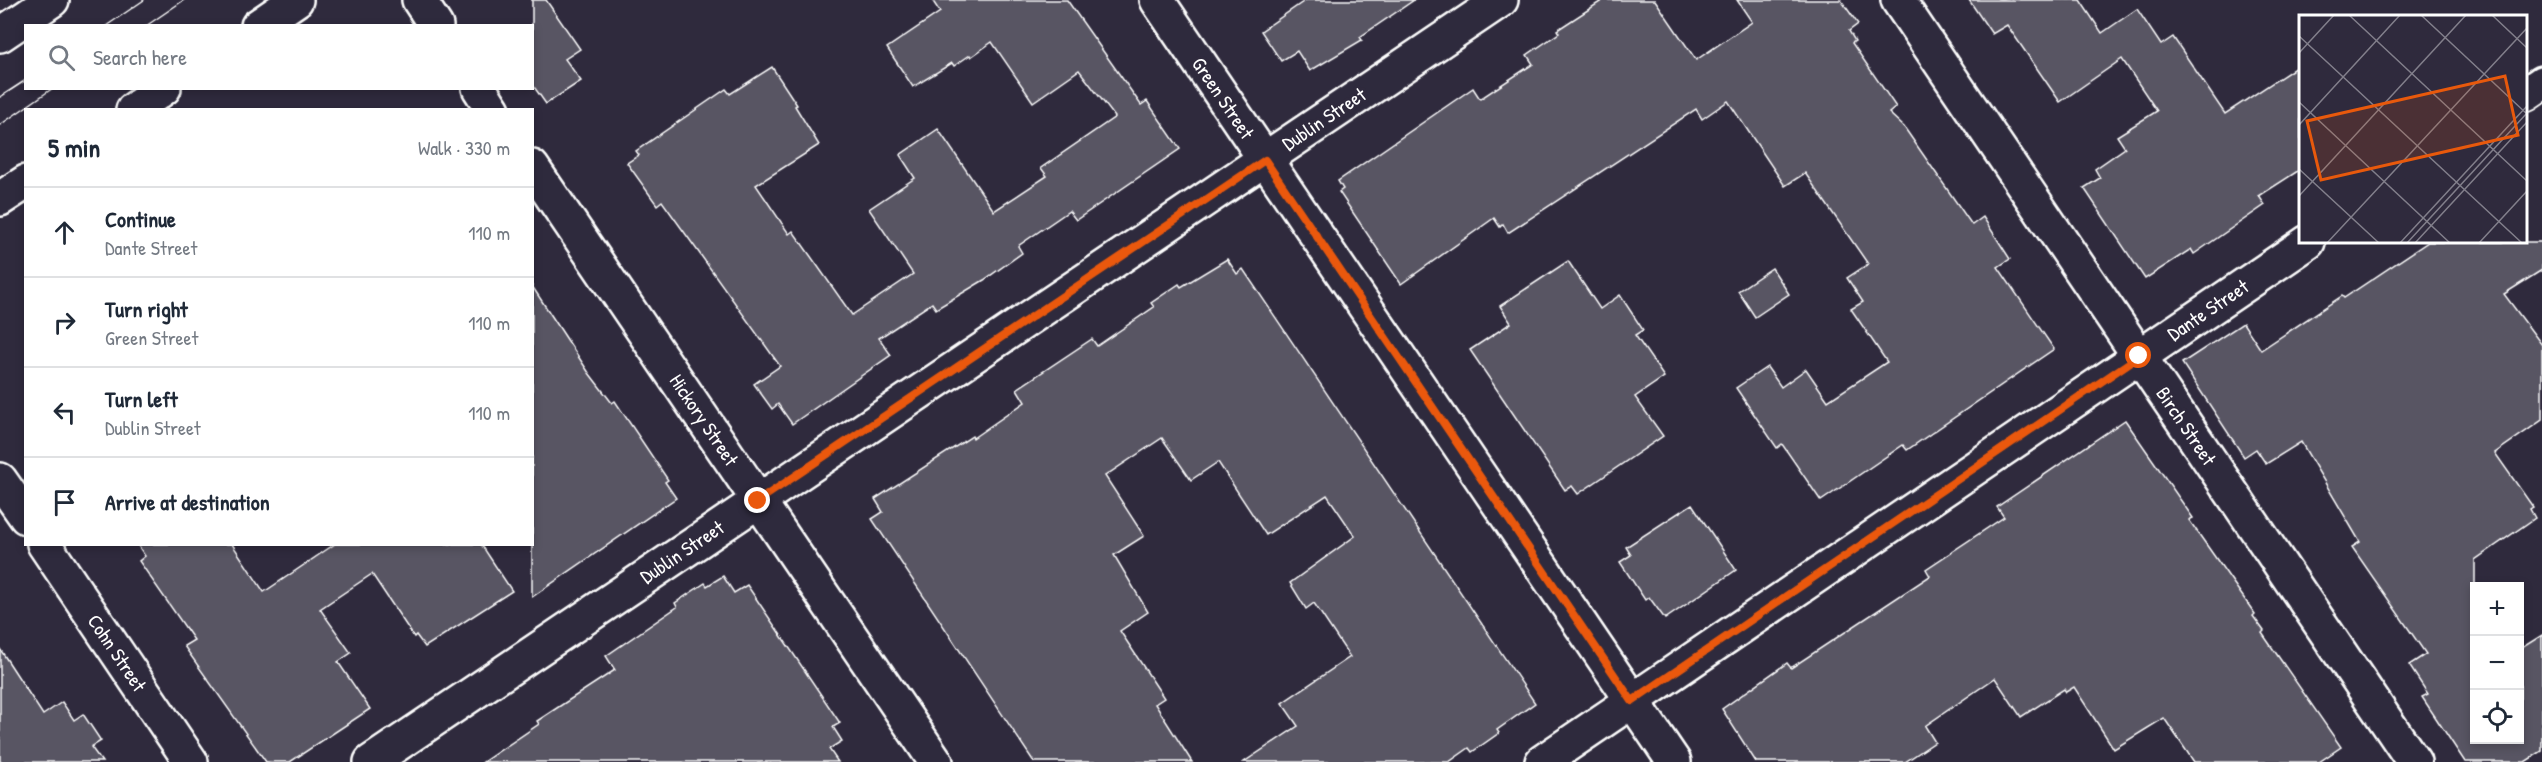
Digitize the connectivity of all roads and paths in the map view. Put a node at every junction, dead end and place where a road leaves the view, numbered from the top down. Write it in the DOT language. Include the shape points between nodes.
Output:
graph roads {
  1 [pos="52,0"];
  2 [pos="296,0"];
  3 [pos="419,0"];
  4 [pos="1157,0"];
  5 [pos="1501,0"];
  6 [pos="1898,0"];
  7 [pos="261,24"];
  8 [pos="435,24"];
  9 [pos="0,35"];
  10 [pos="2542,83"];
  11 [pos="161,90"];
  12 [pos="480,90"];
  13 [pos="2527,93"];
  14 [pos="136,108"];
  15 [pos="492,108"];
  16 [pos="1265,160"];
  17 [pos="534,170"];
  18 [pos="24,183"];
  19 [pos="0,199"];
  20 [pos="2307,243"];
  21 [pos="2139,356"];
  22 [pos="0,480"];
  23 [pos="758,501"];
  24 [pos="24,514"];
  25 [pos="45,546"];
  26 [pos="1632,701"];
  27 [pos="191,762"];
  28 [pos="371,762"];
  29 [pos="936,762"];
  30 [pos="1542,762"];
  31 [pos="1674,762"];
  32 [pos="2414,762"];
  1 -- 9 [label="street"];
  2 -- 7 [label="street"];
  3 -- 8 [label="street"];
  4 -- 16 [label="street, Green Street"];
  5 -- 16 [label="street, Dublin Street"];
  6 -- 21 [label="street, Birch Street"];
  10 -- 13 [label="street"];
  11 -- 14 [label="street"];
  12 -- 15 [label="street"];
  16 -- 23 [label="street, Dublin Street"];
  16 -- 26 [label="street, Green Street"];
  17 -- 23 [label="street, Hickory Street"];
  18 -- 19 [label="street"];
  20 -- 21 [label="street, Dante Street"];
  21 -- 26 [label="street, Dante Street"];
  21 -- 32 [label="street, Birch Street"];
  22 -- 24 [label="street"];
  23 -- 28 [label="street, Dublin Street"];
  23 -- 29 [label="street, Hickory Street"];
  25 -- 27 [label="street, Cohn Street"];
  26 -- 30 [label="street, Dante Street"];
  26 -- 31 [label="street, Green Street"];
}
